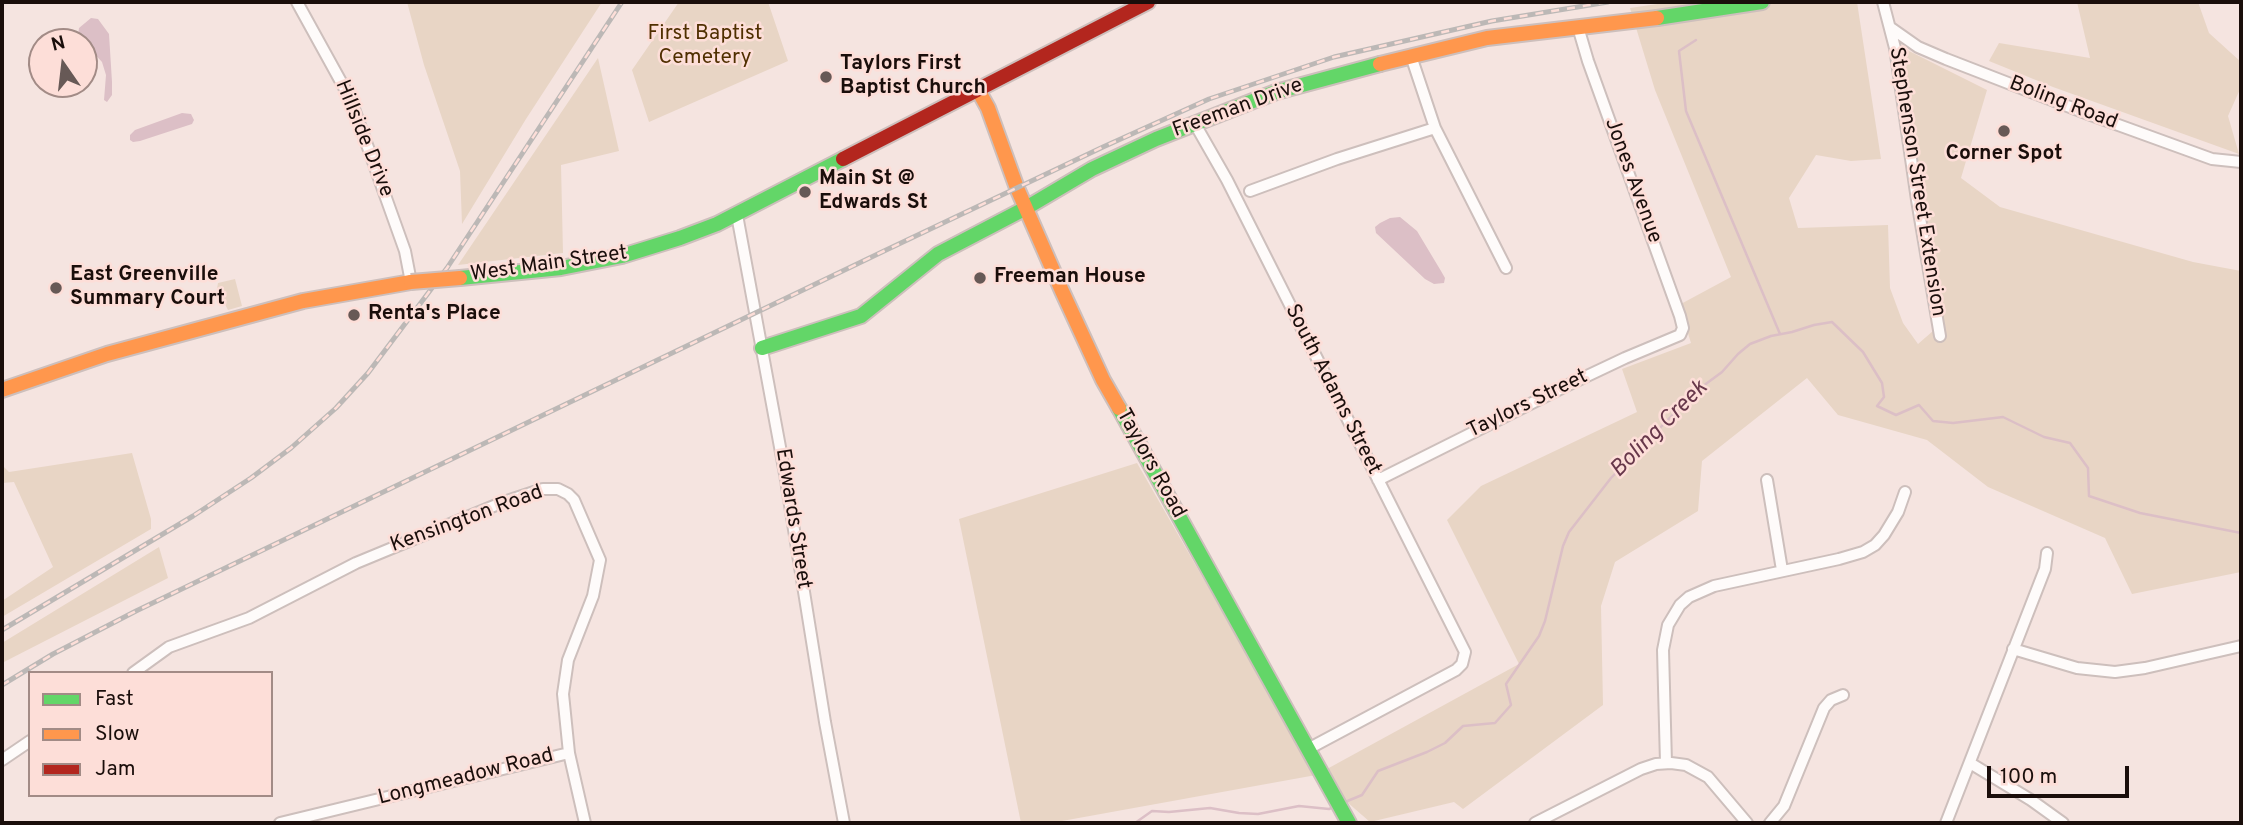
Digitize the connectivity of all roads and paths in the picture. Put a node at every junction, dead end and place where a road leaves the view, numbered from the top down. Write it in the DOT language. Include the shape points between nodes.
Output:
graph roads {
  1 [pos="297,2"];
  2 [pos="1762,2"];
  3 [pos="1883,2"];
  4 [pos="1140,4"];
  5 [pos="1578,27"];
  6 [pos="1891,28"];
  7 [pos="1411,56"];
  8 [pos="978,90"];
  9 [pos="1195,124"];
  10 [pos="1435,128"];
  11 [pos="2241,162"];
  12 [pos="1250,191"];
  13 [pos="1026,208"];
  14 [pos="737,215"];
  15 [pos="1506,268"];
  16 [pos="411,282"];
  17 [pos="1680,335"];
  18 [pos="1940,336"];
  19 [pos="762,348"];
  20 [pos="2,390"];
  21 [pos="1378,480"];
  22 [pos="1767,480"];
  23 [pos="1905,492"];
  24 [pos="2047,553"];
  25 [pos="1782,570"];
  26 [pos="2241,646"];
  27 [pos="2014,649"];
  28 [pos="136,671"];
  29 [pos="1843,695"];
  30 [pos="28,742"];
  31 [pos="1308,749"];
  32 [pos="569,752"];
  33 [pos="2,760"];
  34 [pos="1666,763"];
  35 [pos="1969,763"];
  36 [pos="280,823"];
  37 [pos="585,823"];
  38 [pos="844,823"];
  39 [pos="1349,823"];
  40 [pos="1535,823"];
  41 [pos="1747,823"];
  42 [pos="1770,823"];
  43 [pos="1946,823"];
  44 [pos="2063,823"];
  1 -- 16 [label="street, Hillside Drive" via="351,100 405,251"];
  2 -- 5 [label="street, Freeman Drive"];
  3 -- 6 [label="street, Stephenson Street Extension"];
  4 -- 8 [label="street, West Main Street"];
  5 -- 7 [label="street, Freeman Drive" via="1487,38"];
  5 -- 17 [label="street, Jones Avenue" via="1680,316"];
  6 -- 11 [label="street, Boling Road" via="1946,60 2212,159"];
  6 -- 18 [label="street, Stephenson Street Extension"];
  7 -- 9 [label="street, Freeman Drive" via="1276,92"];
  7 -- 10 [label="street"];
  8 -- 13 [label="street, Taylors Road"];
  8 -- 14 [label="street, West Main Street"];
  9 -- 13 [label="street, Freeman Drive" via="1092,169"];
  9 -- 21 [label="street, South Adams Street"];
  10 -- 12 [label="street"];
  10 -- 15 [label="street"];
  13 -- 19 [label="street, Freeman Drive" via="938,254 861,316"];
  13 -- 31 [label="street, Taylors Road" via="1103,380"];
  14 -- 16 [label="street, West Main Street, bridge" via="622,256 561,268"];
  14 -- 19 [label="street, Edwards Street"];
  16 -- 20 [label="street, West Main Street" via="303,301 107,354"];
  17 -- 21 [label="street, Taylors Street" via="1568,384"];
  19 -- 38 [label="street, Edwards Street"];
  21 -- 31 [label="street, South Adams Street" via="1465,657 1455,670"];
  22 -- 25 [label="street"];
  23 -- 25 [label="street" via="1894,520 1870,548"];
  24 -- 27 [label="street"];
  25 -- 34 [label="street" via="1701,590 1673,614 1663,650"];
  26 -- 27 [label="street" via="2115,672 2077,668"];
  27 -- 35 [label="street"];
  28 -- 32 [label="street, Kensington Road" via="169,647 236,624 356,563 509,500 542,489 558,489 577,506 601,566 564,679"];
  29 -- 42 [label="street" via="1824,708 1784,806"];
  30 -- 33 [label="street"];
  31 -- 39 [label="street, Taylors Road"];
  32 -- 36 [label="street, Longmeadow Road"];
  32 -- 37 [label="street, Kensington Road"];
  34 -- 40 [label="street" via="1615,780"];
  34 -- 41 [label="street" via="1686,765 1708,777"];
  35 -- 43 [label="street"];
  35 -- 44 [label="street"];
}
